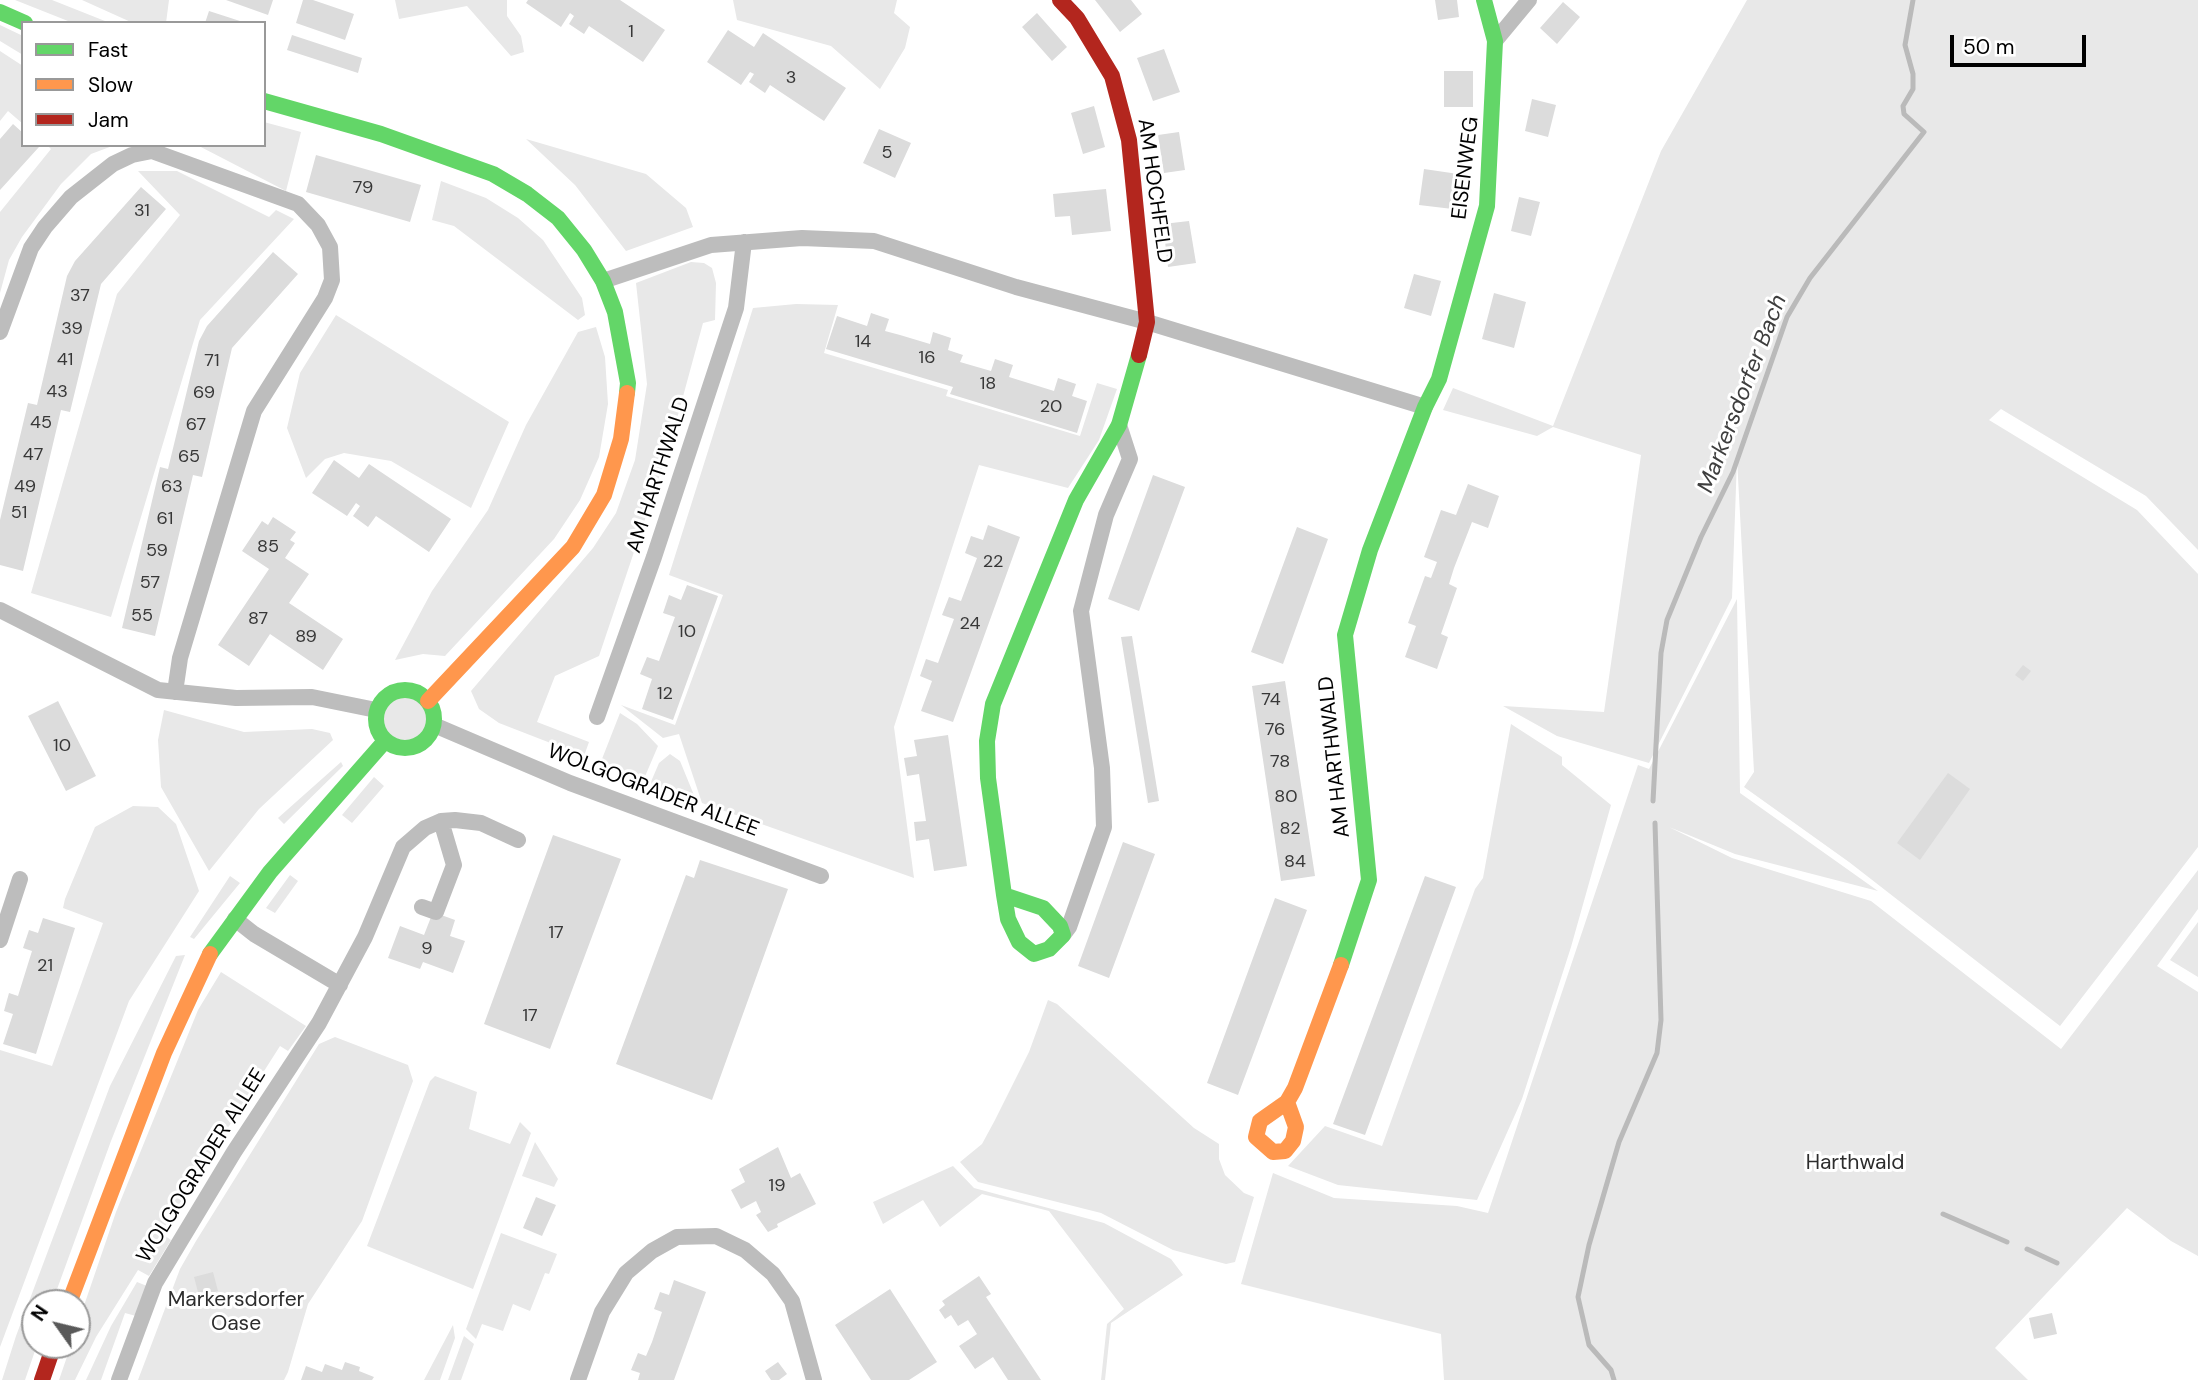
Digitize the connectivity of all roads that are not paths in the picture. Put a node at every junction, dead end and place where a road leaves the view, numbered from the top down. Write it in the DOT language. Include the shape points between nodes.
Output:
graph roads {
  1 [pos="1060,0"];
  2 [pos="1484,0"];
  3 [pos="1529,0"];
  4 [pos="0,12"];
  5 [pos="21,21"];
  6 [pos="1495,41"];
  7 [pos="266,102"];
  8 [pos="744,242"];
  9 [pos="603,281"];
  10 [pos="1147,322"];
  11 [pos="0,332"];
  12 [pos="1439,379"];
  13 [pos="1425,407"];
  14 [pos="1119,425"];
  15 [pos="0,610"];
  16 [pos="175,692"];
  17 [pos="428,701"];
  18 [pos="376,710"];
  19 [pos="597,717"];
  20 [pos="434,725"];
  21 [pos="385,741"];
  22 [pos="441,821"];
  23 [pos="518,840"];
  24 [pos="821,876"];
  25 [pos="20,879"];
  26 [pos="1004,895"];
  27 [pos="422,907"];
  28 [pos="235,919"];
  29 [pos="1063,935"];
  30 [pos="0,940"];
  31 [pos="340,985"];
  32 [pos="1287,1102"];
  33 [pos="74,1289"];
  34 [pos="49,1359"];
  35 [pos="42,1380"];
  36 [pos="119,1380"];
  37 [pos="578,1380"];
  38 [pos="814,1380"];
  1 -- 10 [label="street, AM HOCHFELD" via="1077,18 1112,76 1129,140"];
  2 -- 6 [label="street, EISENWEG"];
  3 -- 6 [label="street"];
  4 -- 5 [label="street"];
  6 -- 12 [label="street, EISENWEG" via="1487,206"];
  7 -- 9 [label="street" via="381,134 493,174 558,218"];
  8 -- 9 [label="street" via="695,248"];
  8 -- 10 [label="street" via="802,238 874,241 1016,287"];
  8 -- 19 [label="street, AM HARTHWALD" via="736,308"];
  9 -- 17 [label="street" via="615,312 628,383 621,439 604,495 573,547"];
  10 -- 13 [label="street"];
  10 -- 14 [label="street"];
  11 -- 16 [label="street" via="31,248 45,227 71,197 132,155 152,151 298,204 318,225 330,247 332,280 325,298 254,411 180,657"];
  12 -- 13 [label="street, AM HARTHWALD"];
  13 -- 32 [label="street, AM HARTHWALD" via="1370,550 1345,635 1369,880 1347,950"];
  14 -- 26 [label="street" via="1076,500 993,704 988,778"];
  14 -- 29 [label="street" via="1130,459 1106,515 1081,611 1102,768 1104,827"];
  15 -- 16 [label="street" via="158,690"];
  16 -- 18 [label="street" via="236,698 312,697"];
  17 -- 18 [label="street" via="404,689 392,692"];
  17 -- 20 [label="street"];
  18 -- 21 [label="street" via="376,724"];
  20 -- 21 [label="street" via="420,744 408,748"];
  20 -- 24 [label="street, WOLGOGRADER ALLEE" via="570,783"];
  21 -- 28 [label="street" via="270,872"];
  22 -- 23 [label="street" via="481,824"];
  22 -- 27 [label="street" via="454,865 436,912"];
  22 -- 31 [label="street, WOLGOGRADER ALLEE" via="413,836 400,853"];
  25 -- 30 [label="street"];
  26 -- 29 [label="street" via="1043,908"];
  26 -- 29 [label="street" via="1007,919 1019,942 1034,954 1049,949"];
  28 -- 31 [label="street"];
  28 -- 33 [label="street" via="208,957 184,1006"];
  31 -- 36 [label="street, WOLGOGRADER ALLEE" via="155,1283"];
  34 -- 35 [label="street"];
  37 -- 38 [label="street" via="602,1311 626,1273 677,1237 716,1236 745,1250 773,1274 792,1301"];
}
